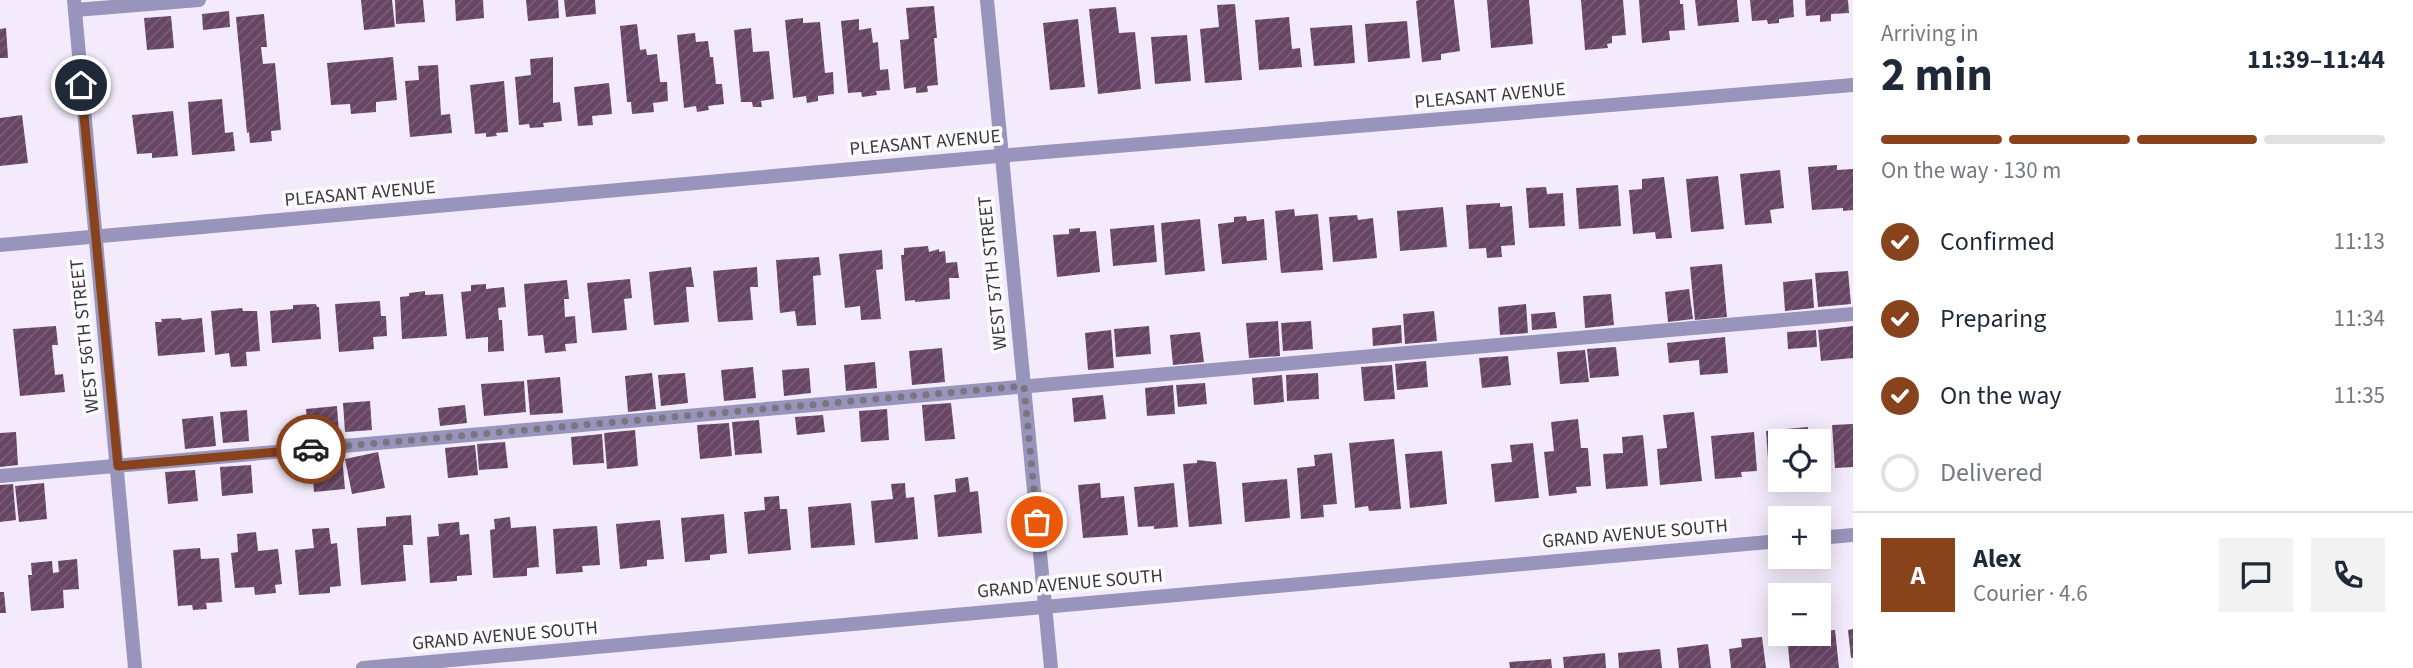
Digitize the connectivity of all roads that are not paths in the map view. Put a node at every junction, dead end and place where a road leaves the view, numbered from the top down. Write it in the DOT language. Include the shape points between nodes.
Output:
graph roads {
  1 [pos="199,0"];
  2 [pos="987,0"];
  3 [pos="74,5"];
  4 [pos="1853,86"];
  5 [pos="1001,156"];
  6 [pos="94,237"];
  7 [pos="0,245"];
  8 [pos="1853,314"];
  9 [pos="1024,386"];
  10 [pos="118,466"];
  11 [pos="0,476"];
  12 [pos="1853,535"];
  13 [pos="1831,537"];
  14 [pos="1768,542"];
  15 [pos="1046,605"];
  16 [pos="135,668"];
  17 [pos="363,668"];
  18 [pos="1051,668"];
  1 -- 3 [label="street"];
  2 -- 5 [label="street, WEST 57TH STREET"];
  3 -- 6 [label="street, WEST 56TH STREET"];
  4 -- 5 [label="street, PLEASANT AVENUE"];
  5 -- 6 [label="street, PLEASANT AVENUE"];
  5 -- 9 [label="street, WEST 57TH STREET"];
  6 -- 7 [label="street, PLEASANT AVENUE"];
  6 -- 10 [label="street, WEST 56TH STREET"];
  8 -- 9 [label="street"];
  9 -- 10 [label="street"];
  9 -- 15 [label="street, WEST 57TH STREET"];
  10 -- 11 [label="street"];
  10 -- 16 [label="street, WEST 56TH STREET"];
  12 -- 13 [label="street"];
  14 -- 15 [label="street, GRAND AVENUE SOUTH"];
  15 -- 17 [label="street, GRAND AVENUE SOUTH"];
  15 -- 18 [label="street, WEST 57TH STREET"];
}
